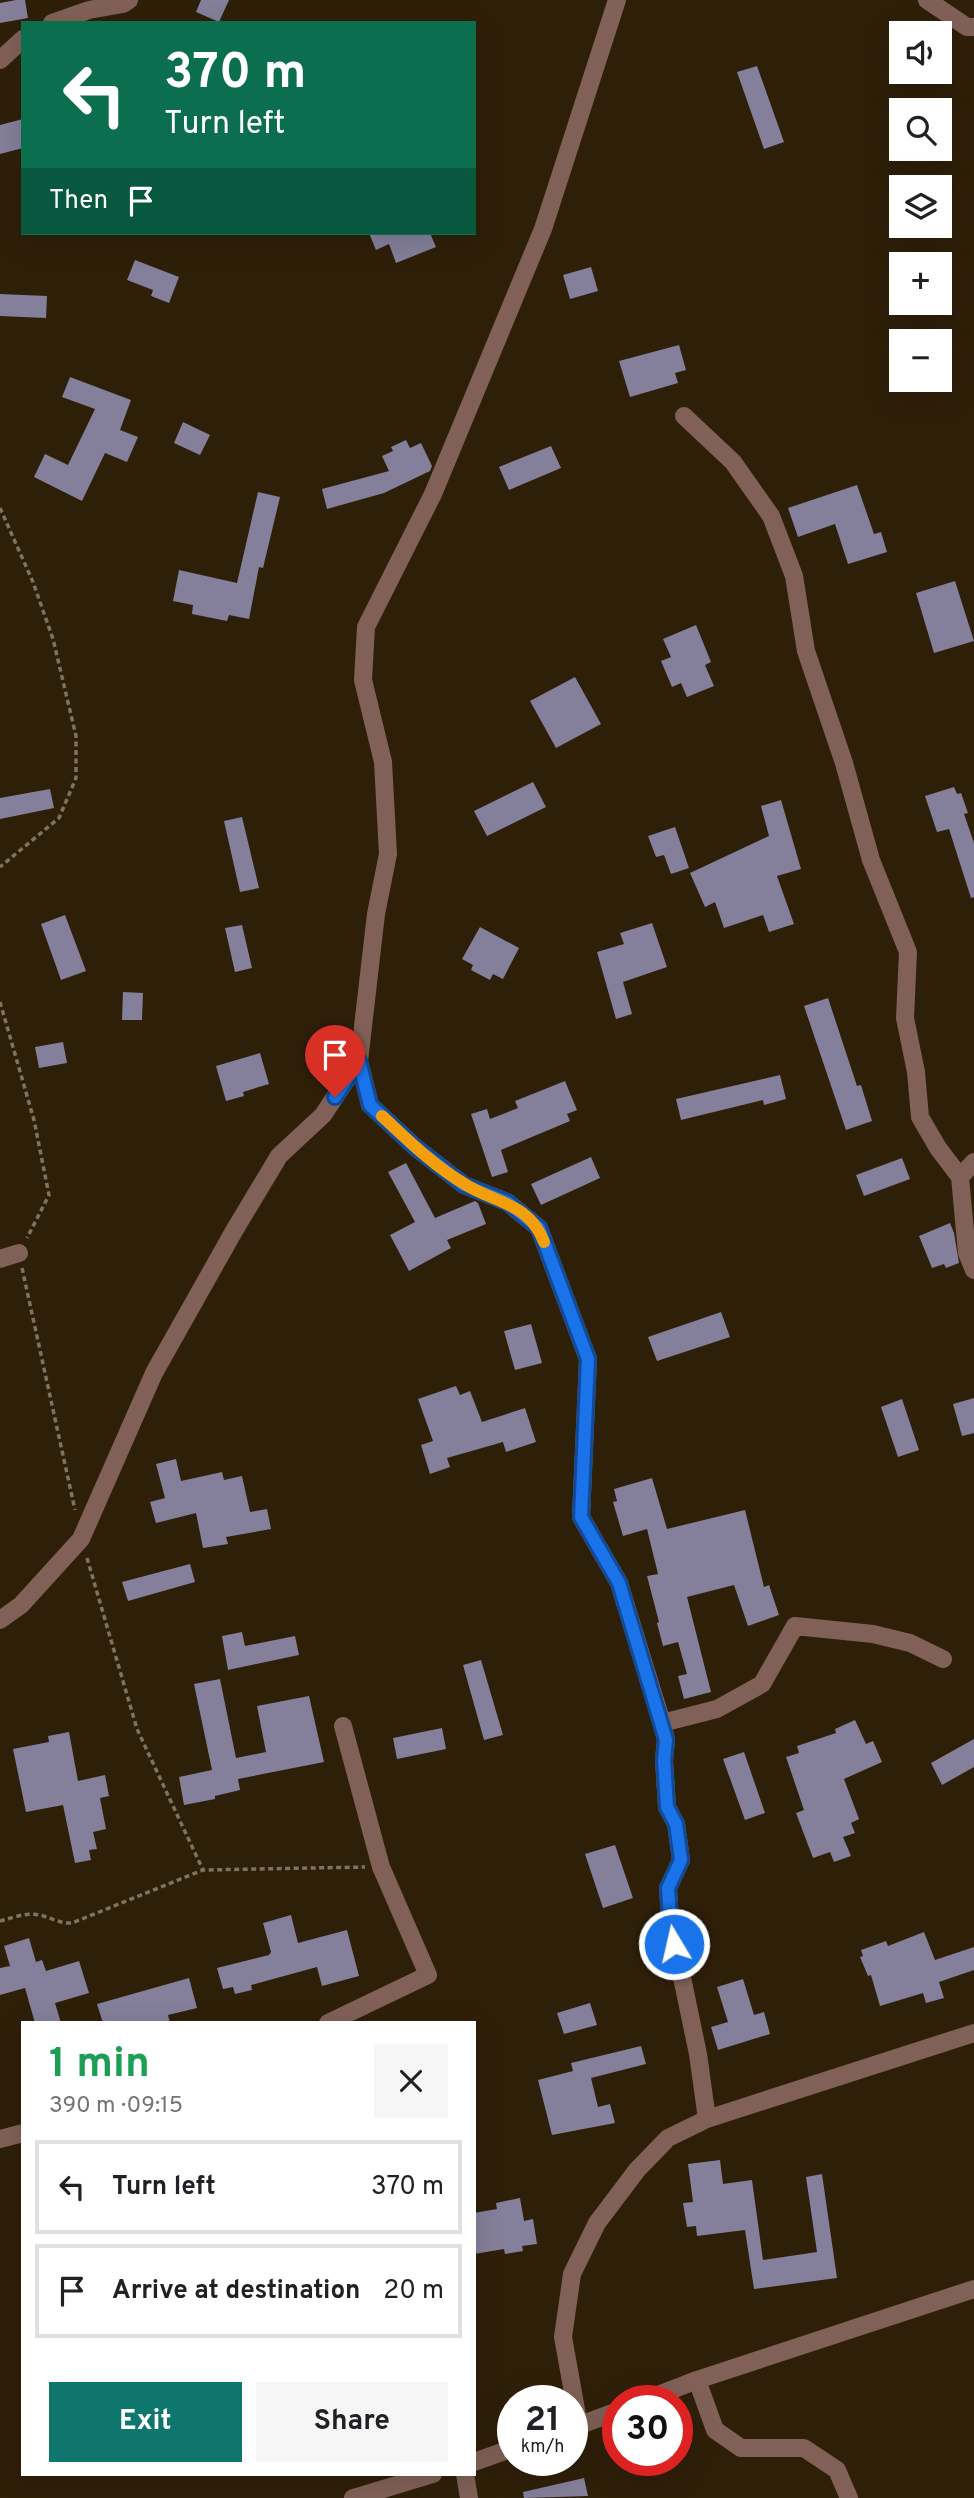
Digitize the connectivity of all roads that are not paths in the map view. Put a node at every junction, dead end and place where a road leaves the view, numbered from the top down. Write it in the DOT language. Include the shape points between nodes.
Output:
graph roads {
  1 [pos="129,0"];
  2 [pos="617,0"];
  3 [pos="927,0"];
  4 [pos="58,21"];
  5 [pos="974,27"];
  6 [pos="21,41"];
  7 [pos="0,60"];
  8 [pos="684,416"];
  9 [pos="359,1061"];
  10 [pos="974,1161"];
  11 [pos="960,1177"];
  12 [pos="19,1253"];
  13 [pos="0,1259"];
  14 [pos="974,1270"];
  15 [pos="0,1620"];
  16 [pos="943,1659"];
  17 [pos="662,1723"];
  18 [pos="344,1726"];
  19 [pos="332,2021"];
  20 [pos="974,2033"];
  21 [pos="707,2119"];
  22 [pos="21,2134"];
  23 [pos="0,2139"];
  24 [pos="974,2288"];
  25 [pos="697,2380"];
  26 [pos="570,2385"];
  27 [pos="684,2385"];
  28 [pos="497,2454"];
  29 [pos="476,2461"];
  30 [pos="425,2476"];
  31 [pos="465,2476"];
  32 [pos="353,2498"];
  33 [pos="469,2498"];
  34 [pos="849,2498"];
  1 -- 4 [label="street"];
  2 -- 9 [label="street" via="533,253 433,494 366,627 363,680 383,762 388,854 376,914"];
  3 -- 5 [label="street"];
  6 -- 7 [label="street"];
  8 -- 11 [label="street" via="733,462 771,516 794,576 806,651 871,860 908,952 905,1018 920,1117"];
  9 -- 15 [label="street" via="323,1115 279,1156 234,1231 154,1373 81,1539 21,1605"];
  9 -- 17 [label="street" via="370,1105 415,1147 464,1185 507,1202 539,1228 588,1359 581,1517 619,1583"];
  10 -- 11 [label="street"];
  11 -- 14 [label="street" via="967,1253"];
  12 -- 13 [label="street"];
  16 -- 17 [label="street" via="910,1643 873,1634 795,1626 762,1684 717,1709"];
  17 -- 21 [label="street" via="667,1807 676,1824 681,1860 668,1888 670,1920"];
  18 -- 19 [label="street" via="381,1867 428,1975"];
  20 -- 21 [label="street"];
  21 -- 26 [label="street" via="667,2138 597,2223 572,2274 563,2337"];
  22 -- 23 [label="street"];
  24 -- 25 [label="street"];
  25 -- 27 [label="street"];
  25 -- 34 [label="street" via="715,2430 741,2448 804,2448 837,2470"];
  28 -- 29 [label="street"];
  30 -- 32 [label="street"];
  31 -- 33 [label="street"];
}
